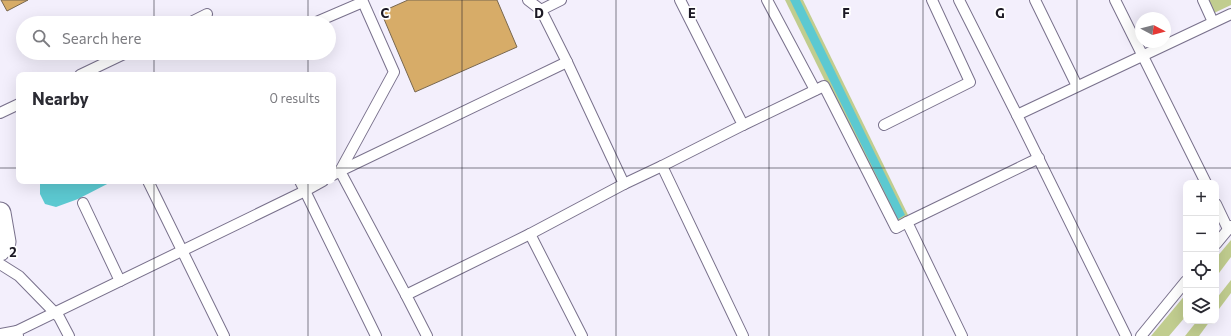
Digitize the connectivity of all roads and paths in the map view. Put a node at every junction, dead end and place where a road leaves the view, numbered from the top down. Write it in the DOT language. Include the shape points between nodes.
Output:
graph roads {
  1 [pos="528,0"];
  2 [pos="561,0"];
  3 [pos="680,0"];
  4 [pos="767,0"];
  5 [pos="932,0"];
  6 [pos="959,0"];
  7 [pos="1035,0"];
  8 [pos="1115,0"];
  9 [pos="1203,0"];
  10 [pos="541,10"];
  11 [pos="207,14"];
  12 [pos="1231,14"];
  13 [pos="203,16"];
  14 [pos="330,16"];
  15 [pos="1213,22"];
  16 [pos="1143,55"];
  17 [pos="111,60"];
  18 [pos="567,62"];
  19 [pos="86,72"];
  20 [pos="1077,86"];
  21 [pos="815,90"];
  22 [pos="16,106"];
  23 [pos="0,114"];
  24 [pos="1017,115"];
  25 [pos="743,125"];
  26 [pos="884,125"];
  27 [pos="1039,158"];
  28 [pos="662,166"];
  29 [pos="336,173"];
  30 [pos="1205,180"];
  31 [pos="150,184"];
  32 [pos="302,184"];
  33 [pos="318,184"];
  34 [pos="624,184"];
  35 [pos="305,191"];
  36 [pos="83,203"];
  37 [pos="1219,209"];
  38 [pos="0,213"];
  39 [pos="907,222"];
  40 [pos="1230,227"];
  41 [pos="530,234"];
  42 [pos="1219,240"];
  43 [pos="0,250"];
  44 [pos="183,251"];
  45 [pos="0,264"];
  46 [pos="120,281"];
  47 [pos="1183,285"];
  48 [pos="406,295"];
  49 [pos="55,313"];
  50 [pos="0,334"];
  51 [pos="18,334"];
  52 [pos="69,336"];
  53 [pos="224,336"];
  54 [pos="376,336"];
  55 [pos="427,336"];
  56 [pos="582,336"];
  57 [pos="744,336"];
  58 [pos="962,336"];
  59 [pos="1126,336"];
  60 [pos="1141,336"];
  1 -- 10 [label="lane"];
  2 -- 10 [label="lane"];
  3 -- 25 [label="lane"];
  4 -- 21 [label="lane"];
  5 -- 26 [label="lane" via="970,82"];
  6 -- 24 [label="lane"];
  7 -- 20 [label="lane"];
  8 -- 16 [label="lane"];
  9 -- 15 [label="lane"];
  10 -- 18 [label="lane"];
  11 -- 13 [label="lane"];
  12 -- 15 [label="lane"];
  14 -- 29 [label="lane" via="363,2 394,72"];
  15 -- 16 [label="lane"];
  16 -- 20 [label="lane"];
  16 -- 30 [label="lane"];
  17 -- 19 [label="lane"];
  18 -- 29 [label="lane"];
  18 -- 34 [label="lane"];
  20 -- 24 [label="lane"];
  21 -- 25 [label="lane"];
  21 -- 39 [label="lane" via="824,86 896,228"];
  22 -- 23 [label="lane"];
  24 -- 27 [label="lane"];
  25 -- 28 [label="lane"];
  27 -- 39 [label="lane"];
  27 -- 59 [label="lane"];
  28 -- 34 [label="lane"];
  28 -- 57 [label="lane"];
  29 -- 48 [label="lane"];
  31 -- 44 [label="lane"];
  32 -- 35 [label="lane"];
  33 -- 35 [label="lane"];
  34 -- 41 [label="lane"];
  35 -- 44 [label="lane"];
  35 -- 54 [label="lane"];
  36 -- 46 [label="lane"];
  37 -- 40 [label="lane"];
  38 -- 43 [label="street" via="4,242"];
  39 -- 58 [label="lane"];
  40 -- 42 [label="lane"];
  41 -- 48 [label="lane"];
  41 -- 56 [label="lane"];
  44 -- 46 [label="lane"];
  44 -- 53 [label="lane"];
  45 -- 49 [label="lane" via="19,276"];
  46 -- 49 [label="lane"];
  47 -- 60 [label="lane"];
  48 -- 55 [label="lane"];
  49 -- 51 [label="lane"];
  49 -- 52 [label="lane"];
  50 -- 51 [label="lane"];
}
